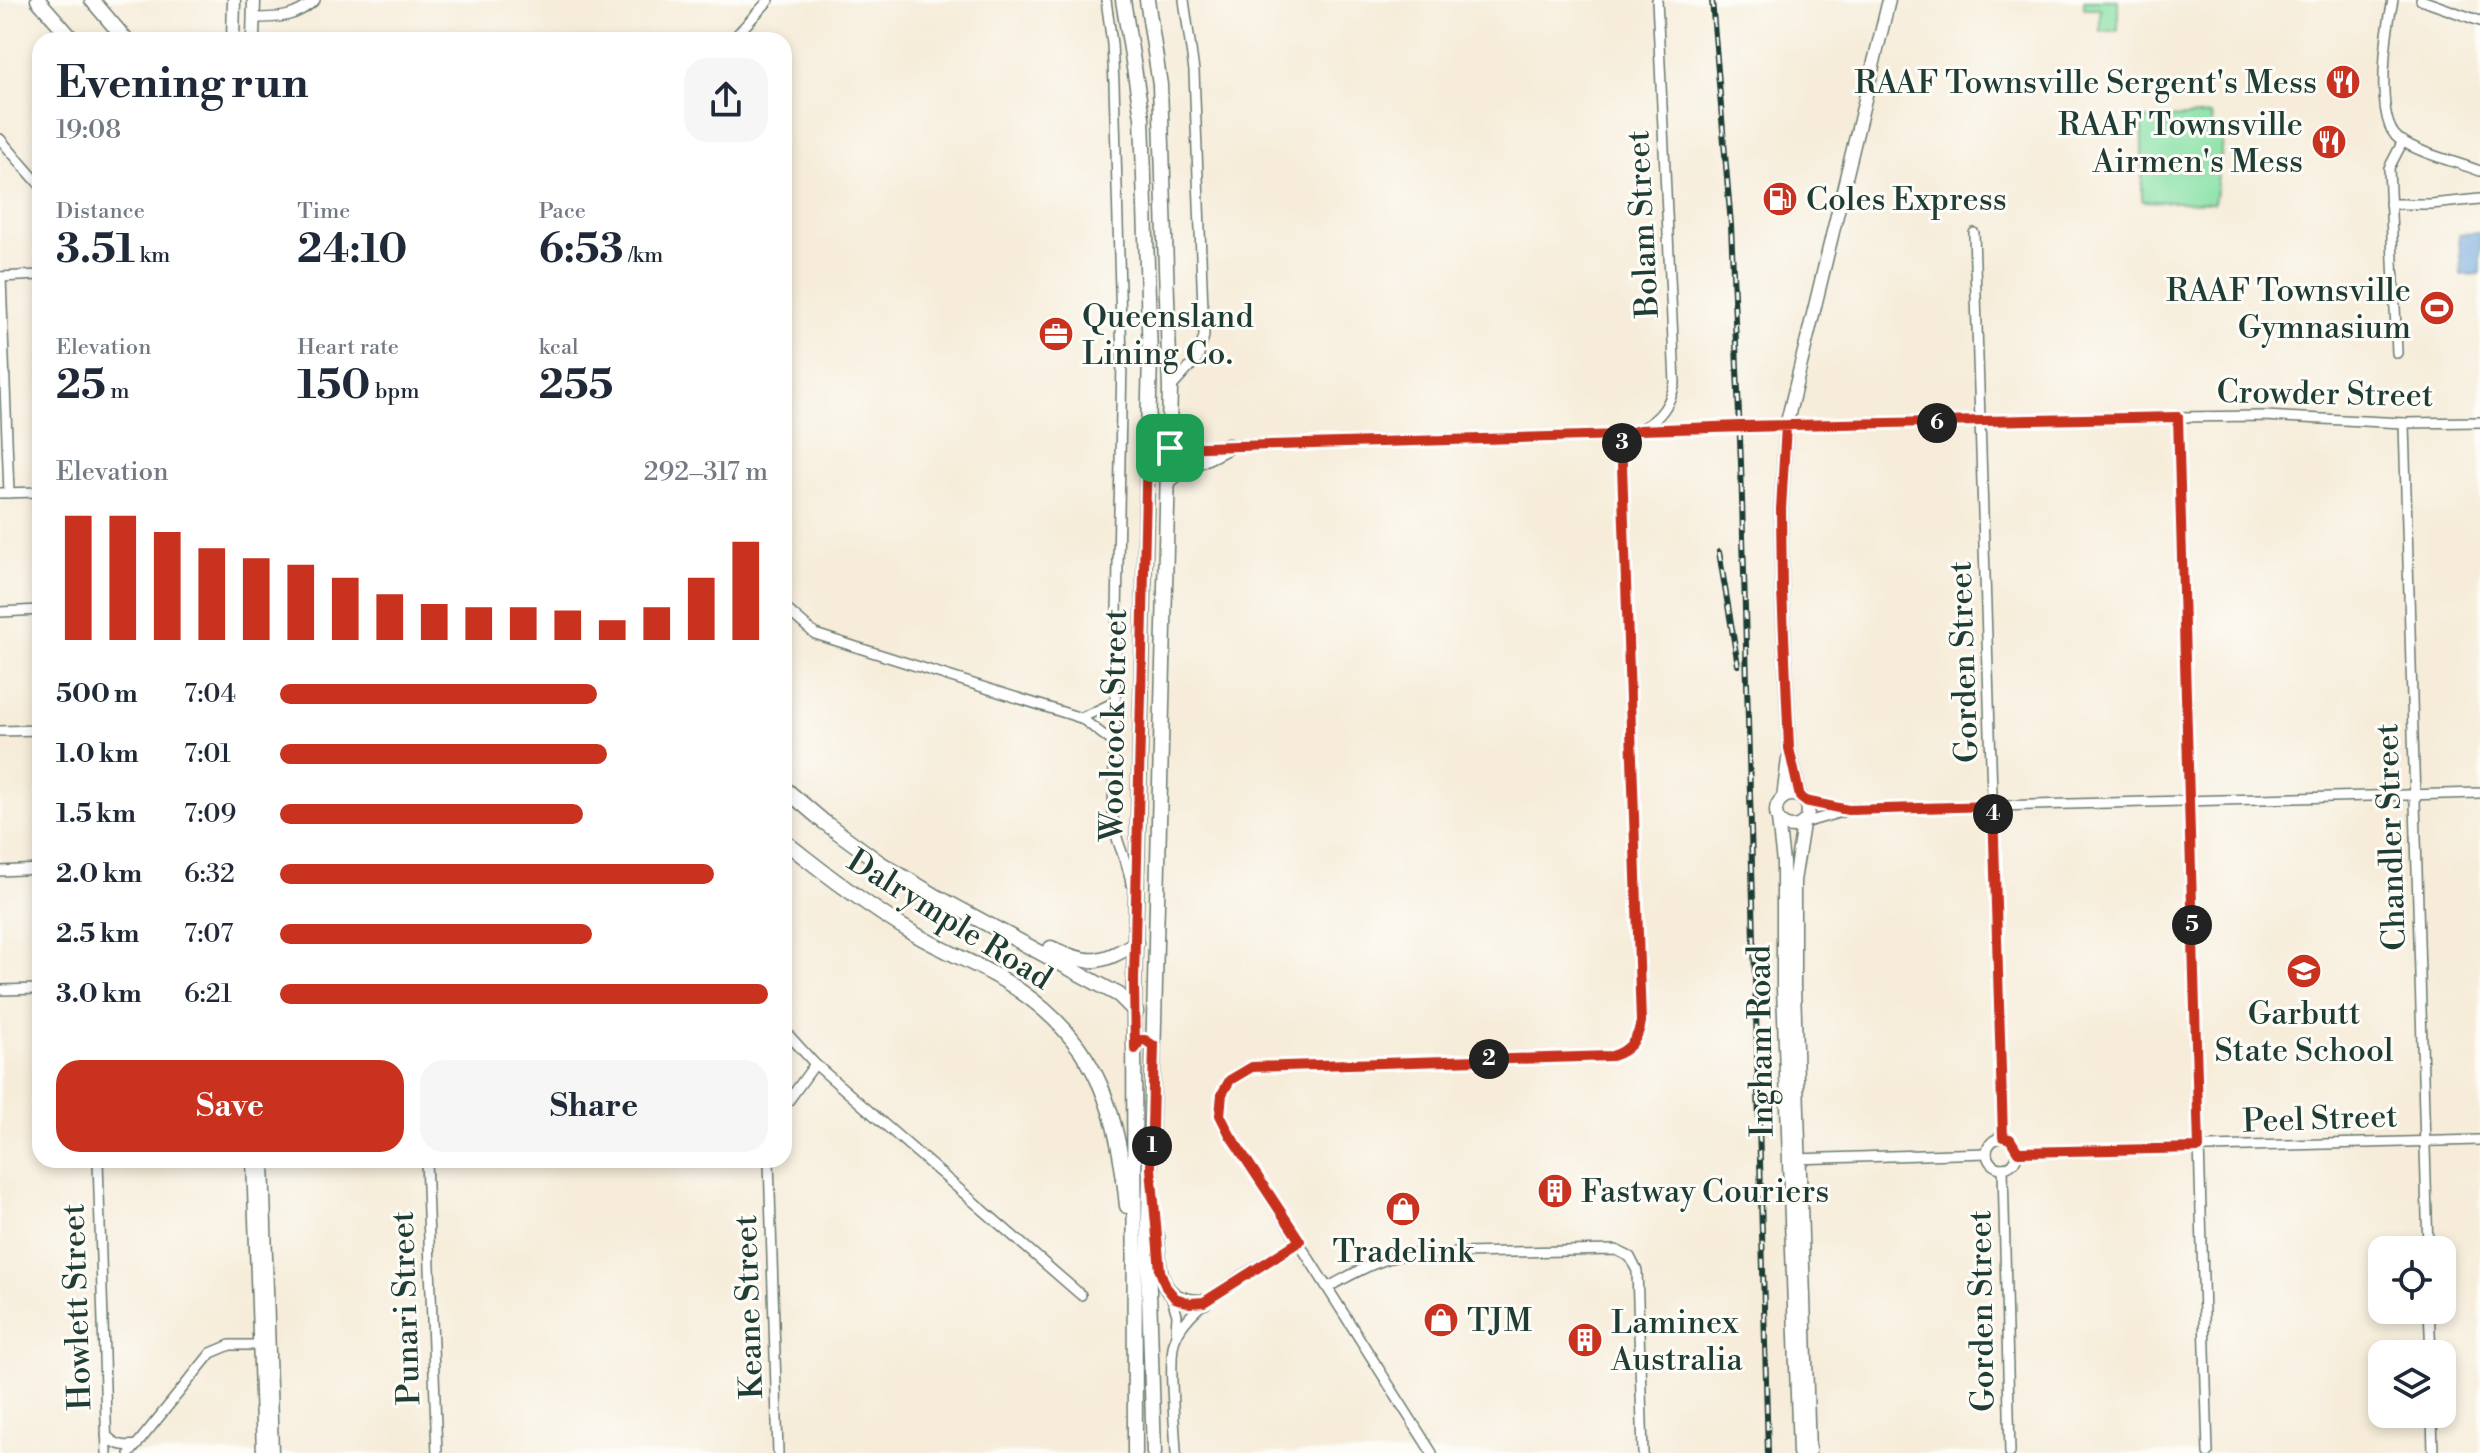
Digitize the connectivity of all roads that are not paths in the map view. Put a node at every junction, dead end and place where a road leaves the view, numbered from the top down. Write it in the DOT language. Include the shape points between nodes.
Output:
graph roads {
  1 [pos="38,0"];
  2 [pos="92,0"];
  3 [pos="234,0"];
  4 [pos="254,0"];
  5 [pos="315,0"];
  6 [pos="769,0"];
  7 [pos="1106,0"];
  8 [pos="1123,0"];
  9 [pos="1147,0"];
  10 [pos="1184,0"];
  11 [pos="1657,0"];
  12 [pos="1889,0"];
  13 [pos="2393,0"];
  14 [pos="2421,0"];
  15 [pos="253,18"];
  16 [pos="2480,21"];
  17 [pos="66,32"];
  18 [pos="119,32"];
  19 [pos="233,32"];
  20 [pos="253,32"];
  21 [pos="739,32"];
  22 [pos="0,139"];
  23 [pos="2403,141"];
  24 [pos="2480,171"];
  25 [pos="32,176"];
  26 [pos="2480,199"];
  27 [pos="2390,204"];
  28 [pos="1974,233"];
  29 [pos="32,275"];
  30 [pos="0,277"];
  31 [pos="2397,353"];
  32 [pos="1170,389"];
  33 [pos="2178,417"];
  34 [pos="1982,422"];
  35 [pos="2480,422"];
  36 [pos="2404,423"];
  37 [pos="1786,426"];
  38 [pos="1639,430"];
  39 [pos="1621,435"];
  40 [pos="1228,446"];
  41 [pos="1147,448"];
  42 [pos="1170,448"];
  43 [pos="1168,482"];
  44 [pos="32,492"];
  45 [pos="4,493"];
  46 [pos="32,610"];
  47 [pos="0,612"];
  48 [pos="792,614"];
  49 [pos="1115,702"];
  50 [pos="1081,718"];
  51 [pos="32,730"];
  52 [pos="0,731"];
  53 [pos="1114,743"];
  54 [pos="1789,748"];
  55 [pos="2480,793"];
  56 [pos="792,795"];
  57 [pos="2415,795"];
  58 [pos="1783,798"];
  59 [pos="1802,799"];
  60 [pos="2189,801"];
  61 [pos="1993,806"];
  62 [pos="1848,810"];
  63 [pos="1778,819"];
  64 [pos="1804,823"];
  65 [pos="792,847"];
  66 [pos="32,869"];
  67 [pos="0,871"];
  68 [pos="973,915"];
  69 [pos="1136,918"];
  70 [pos="1136,943"];
  71 [pos="32,989"];
  72 [pos="0,990"];
  73 [pos="1136,1012"];
  74 [pos="792,1039"];
  75 [pos="1154,1046"];
  76 [pos="1135,1049"];
  77 [pos="815,1064"];
  78 [pos="792,1096"];
  79 [pos="2003,1137"];
  80 [pos="2480,1140"];
  81 [pos="2425,1142"];
  82 [pos="2199,1148"];
  83 [pos="2018,1152"];
  84 [pos="1987,1153"];
  85 [pos="1794,1159"];
  86 [pos="98,1168"];
  87 [pos="253,1168"];
  88 [pos="263,1168"];
  89 [pos="426,1168"];
  90 [pos="769,1168"];
  91 [pos="1151,1168"];
  92 [pos="2003,1168"];
  93 [pos="2428,1236"];
  94 [pos="1300,1241"];
  95 [pos="1134,1282"];
  96 [pos="1328,1287"];
  97 [pos="1081,1295"];
  98 [pos="1171,1295"];
  99 [pos="1204,1302"];
  100 [pos="1176,1337"];
  101 [pos="264,1345"];
  102 [pos="2432,1428"];
  103 [pos="106,1435"];
  104 [pos="133,1449"];
  105 [pos="107,1453"];
  106 [pos="263,1453"];
  107 [pos="272,1453"];
  108 [pos="437,1453"];
  109 [pos="778,1453"];
  110 [pos="1135,1453"];
  111 [pos="1154,1453"];
  112 [pos="1176,1453"];
  113 [pos="1432,1453"];
  114 [pos="1643,1453"];
  115 [pos="1799,1453"];
  116 [pos="1809,1453"];
  117 [pos="2010,1453"];
  118 [pos="2208,1453"];
  119 [pos="2433,1453"];
  1 -- 17 [label="main road"];
  2 -- 18 [label="main road"];
  3 -- 19 [label="main road"];
  4 -- 15 [label="main road"];
  5 -- 15 [label="street" via="288,18"];
  6 -- 21 [label="street"];
  7 -- 49 [label="street" via="1114,70 1122,360"];
  8 -- 41 [label="main road, Woolcock Street" via="1142,117 1150,356"];
  9 -- 32 [label="main road, Woolcock Street" via="1160,85"];
  10 -- 32 [label="street" via="1194,71 1204,336 1198,358"];
  11 -- 38 [label="street, Bolam Street" via="1675,383 1670,403"];
  12 -- 37 [label="main road"];
  13 -- 23 [label="street" via="2385,39 2386,106 2389,129"];
  14 -- 16 [label="street"];
  15 -- 20 [label="main road"];
  22 -- 25 [label="street"];
  23 -- 24 [label="street"];
  23 -- 27 [label="street" via="2389,168"];
  26 -- 27 [label="street"];
  27 -- 31 [label="street"];
  28 -- 34 [label="street, Gorden Street"];
  29 -- 30 [label="street"];
  30 -- 45 [label="street"];
  32 -- 42 [label="main road, Woolcock Street"];
  33 -- 34 [label="street, Crowder Street"];
  33 -- 36 [label="street, Crowder Street"];
  33 -- 60 [label="street"];
  34 -- 37 [label="street, Crowder Street"];
  34 -- 61 [label="street, Gorden Street"];
  35 -- 36 [label="street, Crowder Street"];
  36 -- 57 [label="street, Chandler Street"];
  37 -- 38 [label="street, Crowder Street"];
  37 -- 54 [label="main road" via="1781,509"];
  38 -- 39 [label="street"];
  39 -- 40 [label="street"];
  39 -- 94 [label="street" via="1639,1034 1612,1056 1252,1067 1230,1080 1220,1105 1223,1123"];
  40 -- 42 [label="street"];
  40 -- 43 [label="main road"];
  41 -- 42 [label="street"];
  41 -- 69 [label="main road, Woolcock Street"];
  42 -- 43 [label="main road, Woolcock Street"];
  43 -- 75 [label="main road, Woolcock Street"];
  44 -- 45 [label="street"];
  46 -- 47 [label="street"];
  48 -- 50 [label="street" via="815,634"];
  49 -- 50 [label="street"];
  49 -- 53 [label="street"];
  50 -- 53 [label="street"];
  51 -- 52 [label="street"];
  53 -- 69 [label="street" via="1114,835 1129,866"];
  54 -- 58 [label="main road"];
  54 -- 59 [label="main road"];
  55 -- 57 [label="street"];
  56 -- 68 [label="main road, Dalrymple Road" via="880,863"];
  57 -- 60 [label="street"];
  57 -- 81 [label="street, Chandler Street"];
  58 -- 59 [label="main road"];
  58 -- 63 [label="main road" via="1776,808"];
  59 -- 62 [label="street"];
  59 -- 64 [label="main road" via="1809,812"];
  60 -- 61 [label="street"];
  60 -- 82 [label="street"];
  61 -- 62 [label="street"];
  61 -- 79 [label="street, Gorden Street"];
  62 -- 64 [label="street"];
  63 -- 64 [label="main road" via="1786,827"];
  63 -- 85 [label="main road, Ingham Road"];
  64 -- 85 [label="main road, Ingham Road" via="1794,881"];
  65 -- 95 [label="main road, Dalrymple Road" via="914,934 1020,990 1071,1039 1095,1074 1116,1127"];
  66 -- 67 [label="street"];
  68 -- 70 [label="main road" via="1078,959 1109,959"];
  68 -- 73 [label="main road, Dalrymple Road" via="1119,995"];
  69 -- 70 [label="main road, Woolcock Street"];
  70 -- 73 [label="main road, Woolcock Street"];
  71 -- 72 [label="street"];
  73 -- 75 [label="main road, Dalrymple Road"];
  73 -- 76 [label="main road, Woolcock Street"];
  74 -- 77 [label="street"];
  75 -- 76 [label="main road" via="1140,1040"];
  75 -- 91 [label="main road, Woolcock Street"];
  76 -- 95 [label="main road, Woolcock Street"];
  77 -- 78 [label="street"];
  77 -- 97 [label="street"];
  79 -- 83 [label="street"];
  79 -- 84 [label="street" via="1989,1145"];
  80 -- 81 [label="street, Peel Street"];
  81 -- 82 [label="street, Peel Street"];
  81 -- 93 [label="street, Chandler Street"];
  82 -- 83 [label="street, Peel Street"];
  82 -- 118 [label="street"];
  83 -- 92 [label="street" via="2016,1160"];
  84 -- 85 [label="street"];
  84 -- 92 [label="street" via="1995,1167"];
  85 -- 115 [label="main road, Ingham Road"];
  85 -- 116 [label="main road, Ingham Road"];
  86 -- 103 [label="street, Howlett Street"];
  87 -- 101 [label="main road"];
  88 -- 101 [label="main road"];
  89 -- 108 [label="street, Punari Street"];
  90 -- 109 [label="street, Keane Street"];
  91 -- 98 [label="main road" via="1160,1271"];
  91 -- 111 [label="main road, Woolcock Street"];
  92 -- 117 [label="street, Gorden Street"];
  94 -- 96 [label="street"];
  94 -- 99 [label="street"];
  95 -- 110 [label="main road, Woolcock Street"];
  96 -- 113 [label="street"];
  96 -- 114 [label="street" via="1371,1264 1410,1254 1616,1250 1630,1257 1637,1271"];
  98 -- 99 [label="main road"];
  98 -- 100 [label="street"];
  99 -- 100 [label="street" via="1186,1318"];
  100 -- 112 [label="street"];
  101 -- 104 [label="street" via="230,1345 211,1353"];
  101 -- 106 [label="main road"];
  101 -- 107 [label="main road"];
  102 -- 119 [label="street"];
  103 -- 104 [label="street"];
  103 -- 105 [label="street, Howlett Street"];
}
